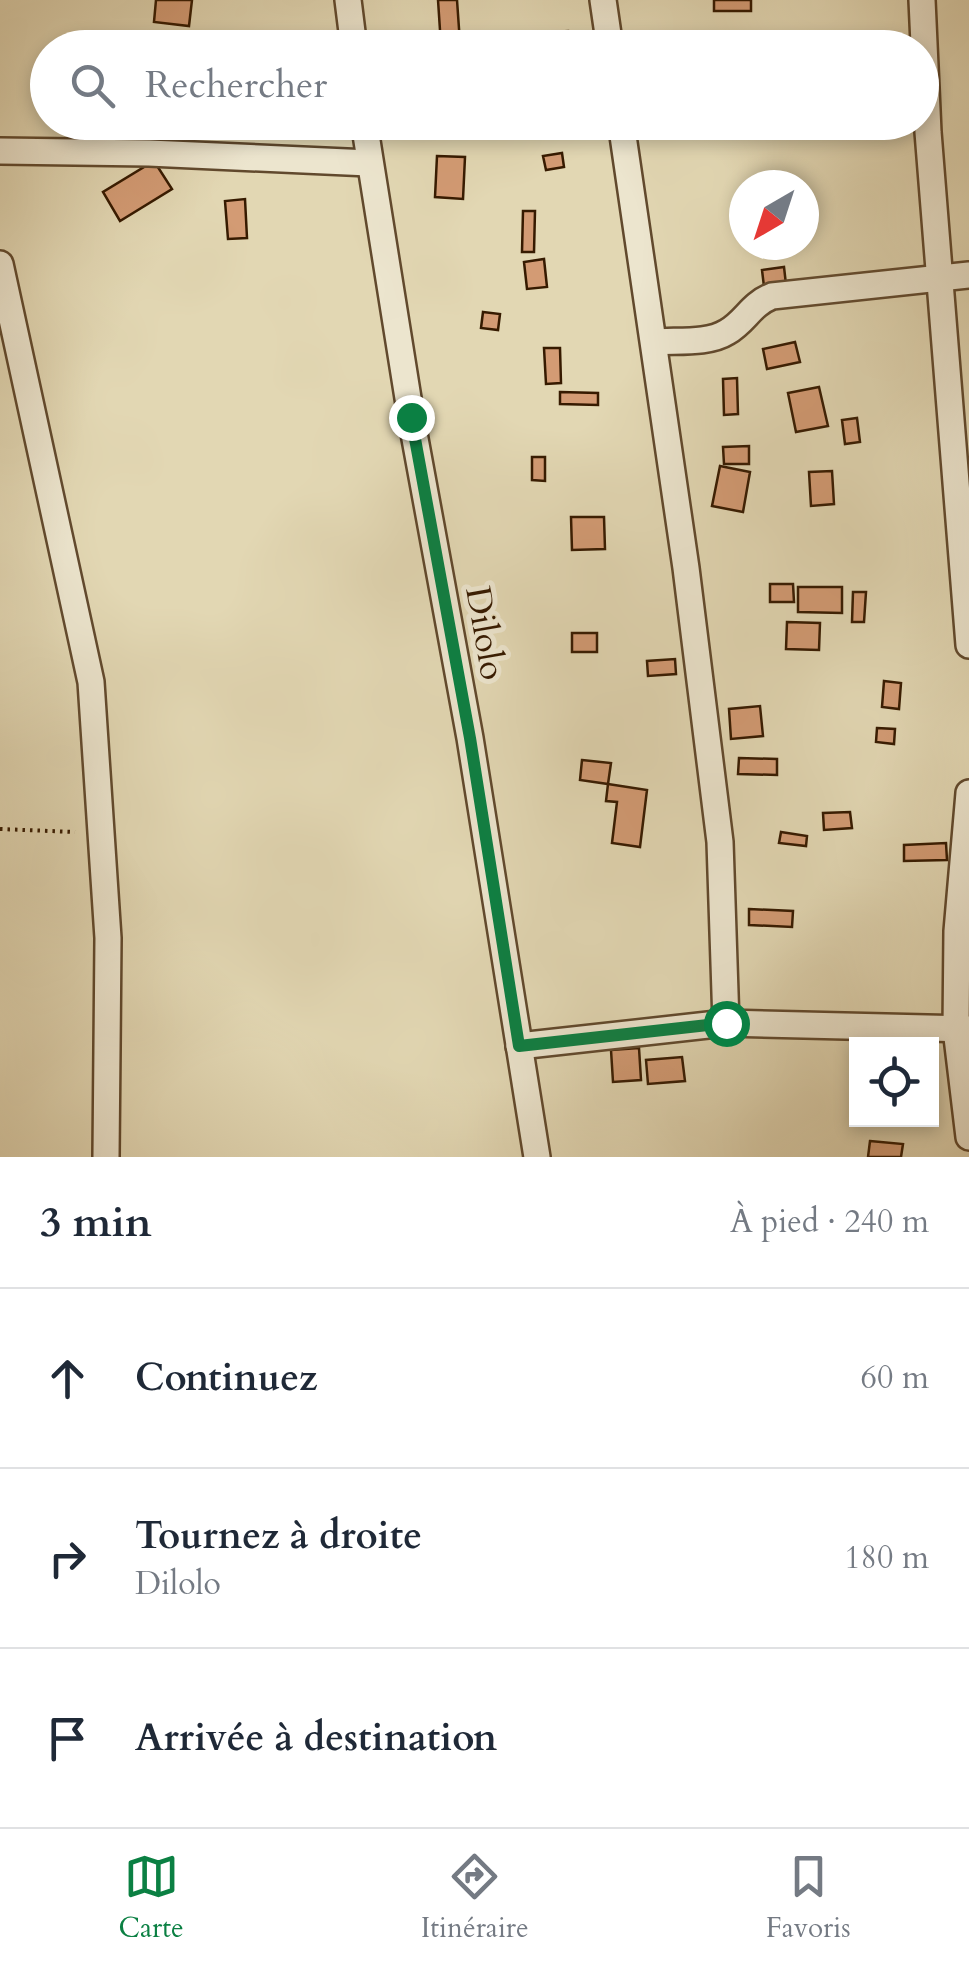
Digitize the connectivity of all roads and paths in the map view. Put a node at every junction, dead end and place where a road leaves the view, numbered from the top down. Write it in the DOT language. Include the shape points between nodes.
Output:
graph roads {
  1 [pos="348,0"];
  2 [pos="603,0"];
  3 [pos="922,0"];
  4 [pos="352,30"];
  5 [pos="607,30"];
  6 [pos="924,30"];
  7 [pos="366,140"];
  8 [pos="624,140"];
  9 [pos="931,140"];
  10 [pos="0,150"];
  11 [pos="369,163"];
  12 [pos="0,264"];
  13 [pos="969,275"];
  14 [pos="940,277"];
  15 [pos="654,342"];
  16 [pos="969,645"];
  17 [pos="969,793"];
  18 [pos="0,829"];
  19 [pos="102,832"];
  20 [pos="726,1023"];
  21 [pos="962,1029"];
  22 [pos="519,1046"];
  23 [pos="969,1137"];
  24 [pos="106,1157"];
  25 [pos="537,1157"];
  1 -- 4 [label="street"];
  2 -- 5 [label="street"];
  3 -- 6 [label="street"];
  7 -- 11 [label="street, Dilolo"];
  8 -- 15 [label="street"];
  9 -- 14 [label="street"];
  10 -- 11 [label="street"];
  11 -- 22 [label="street, Dilolo"];
  12 -- 19 [label="street" via="91,682"];
  13 -- 14 [label="street"];
  14 -- 15 [label="street" via="772,296 726,333"];
  14 -- 16 [label="street"];
  15 -- 20 [label="street" via="720,842"];
  17 -- 21 [label="street" via="957,931"];
  18 -- 19 [label="path"];
  19 -- 24 [label="street"];
  20 -- 21 [label="street"];
  20 -- 22 [label="street"];
  21 -- 23 [label="street"];
  22 -- 25 [label="street, Dilolo"];
}
